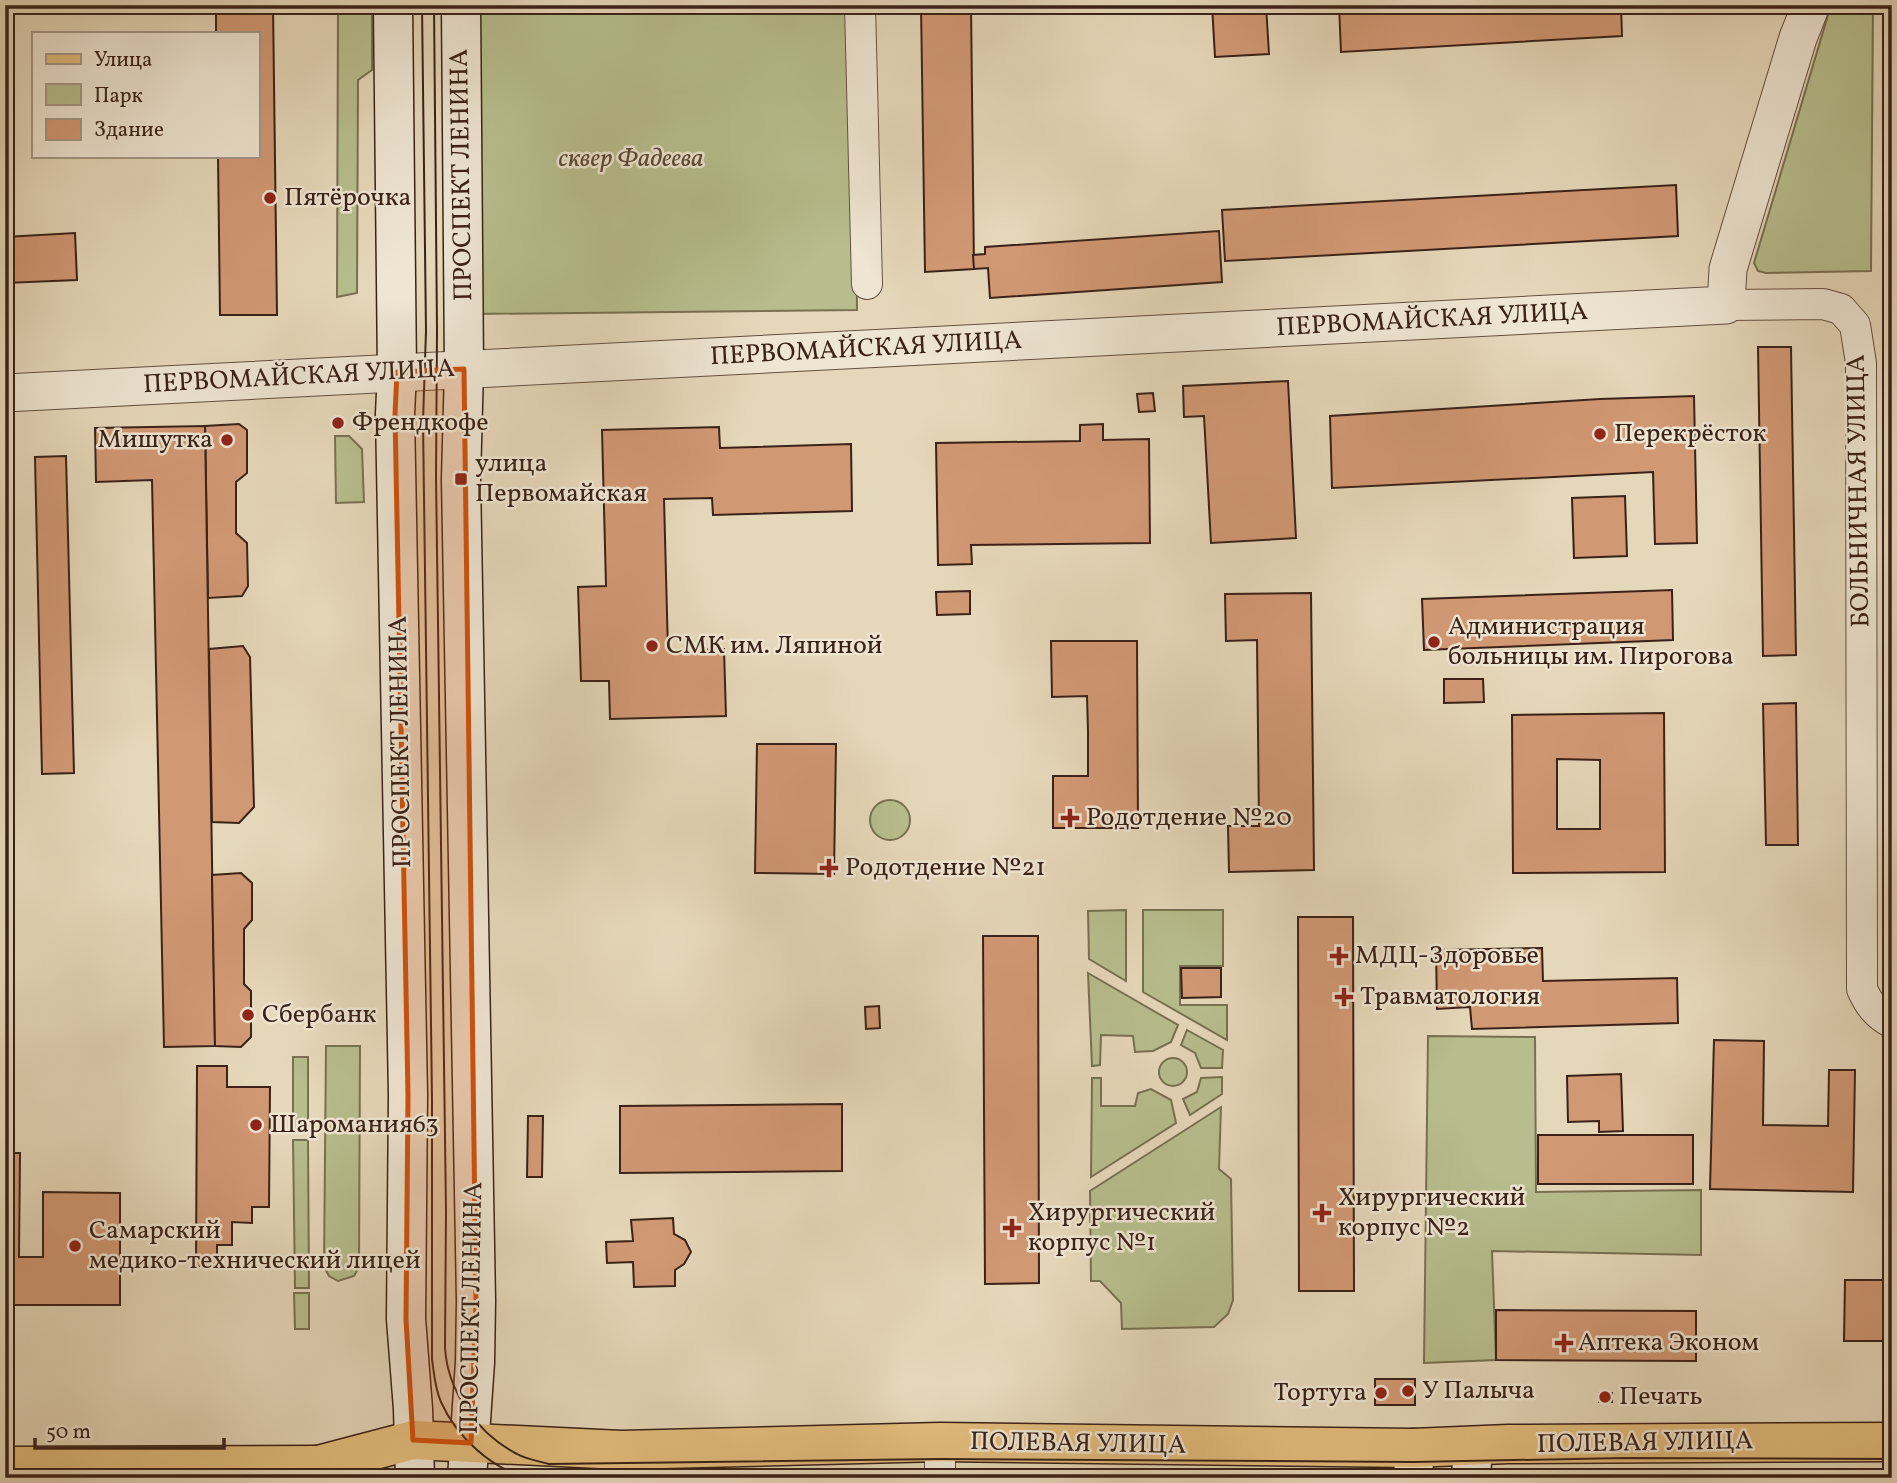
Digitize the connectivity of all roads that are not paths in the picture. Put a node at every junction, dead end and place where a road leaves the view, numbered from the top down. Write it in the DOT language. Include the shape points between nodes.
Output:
graph roads {
  1 [pos="393,5"];
  2 [pos="461,5"];
  3 [pos="860,5"];
  4 [pos="1811,5"];
  5 [pos="867,284"];
  6 [pos="1726,305"];
  7 [pos="464,369"];
  8 [pos="397,372"];
  9 [pos="5,393"];
  10 [pos="1886,1020"];
  11 [pos="413,1440"];
  12 [pos="1892,1442"];
  13 [pos="469,1460"];
  14 [pos="940,1460"];
  15 [pos="1472,1462"];
  16 [pos="1413,1463"];
  17 [pos="318,1465"];
  18 [pos="5,1466"];
  19 [pos="366,1478"];
  20 [pos="415,1478"];
  1 -- 8 [label="main road, ПРОСПЕКТ ЛЕНИНА"];
  2 -- 7 [label="main road, ПРОСПЕКТ ЛЕНИНА"];
  3 -- 5 [label="street"];
  4 -- 6 [label="street" via="1728,269"];
  6 -- 7 [label="street, ПЕРВОМАЙСКАЯ УЛИЦА"];
  6 -- 10 [label="street, БОЛЬНИЧНАЯ УЛИЦА" via="1823,304 1841,309 1855,325 1861,363 1862,989"];
  7 -- 8 [label="street, ПЕРВОМАЙСКАЯ УЛИЦА"];
  7 -- 13 [label="main road, ПРОСПЕКТ ЛЕНИНА" via="461,479 476,1301"];
  8 -- 9 [label="street, ПЕРВОМАЙСКАЯ УЛИЦА"];
  8 -- 11 [label="main road, ПРОСПЕКТ ЛЕНИНА" via="408,1095 405,1319"];
  11 -- 13 [label="main road, ПОЛЕВАЯ УЛИЦА"];
  11 -- 17 [label="main road, ПОЛЕВАЯ УЛИЦА"];
  11 -- 20 [label="main road, ПРОСПЕКТ ЛЕНИНА"];
  12 -- 15 [label="main road, ПОЛЕВАЯ УЛИЦА" via="1762,1442"];
  13 -- 14 [label="main road, ПОЛЕВАЯ УЛИЦА" via="621,1450"];
  14 -- 16 [label="main road, ПОЛЕВАЯ УЛИЦА"];
  15 -- 16 [label="main road, ПОЛЕВАЯ УЛИЦА"];
  17 -- 18 [label="main road"];
  17 -- 19 [label="main road"];
}
